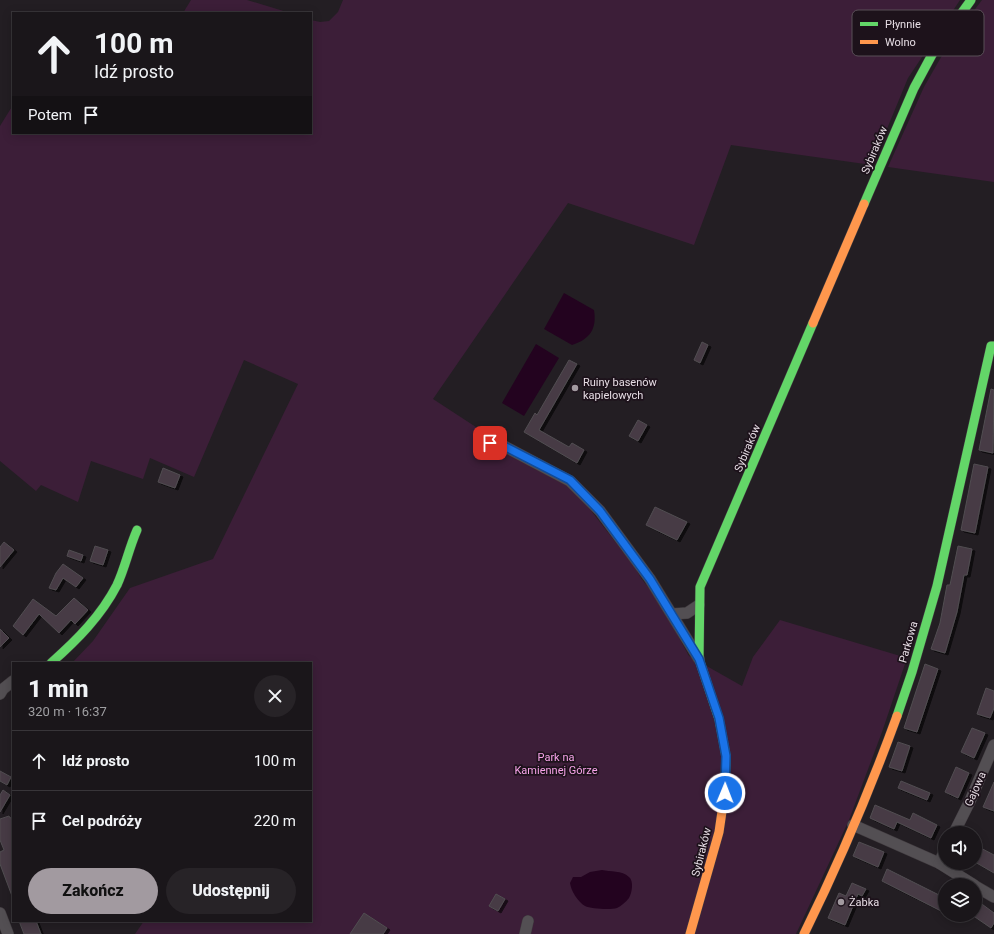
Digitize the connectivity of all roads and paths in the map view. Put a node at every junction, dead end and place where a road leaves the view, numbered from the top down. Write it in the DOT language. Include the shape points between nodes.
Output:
graph roads {
  1 [pos="971,0"];
  2 [pos="964,10"];
  3 [pos="931,56"];
  4 [pos="994,346"];
  5 [pos="490,443"];
  6 [pos="138,530"];
  7 [pos="699,605"];
  8 [pos="672,614"];
  9 [pos="699,659"];
  10 [pos="58,661"];
  11 [pos="12,682"];
  12 [pos="0,694"];
  13 [pos="994,745"];
  14 [pos="853,825"];
  15 [pos="958,826"];
  16 [pos="938,863"];
  17 [pos="950,870"];
  18 [pos="963,878"];
  19 [pos="982,890"];
  20 [pos="994,898"];
  21 [pos="0,913"];
  22 [pos="528,921"];
  23 [pos="8,934"];
  24 [pos="524,934"];
  25 [pos="690,934"];
  26 [pos="804,934"];
  1 -- 2 [label="street, Sybiraków"];
  3 -- 7 [label="street, Sybiraków" via="895,131 700,587"];
  4 -- 14 [label="street, Parkowa" via="991,346 937,586 912,672 881,760"];
  5 -- 8 [label="street" via="500,444 570,480 600,511 650,579"];
  6 -- 10 [label="street" via="108,601"];
  7 -- 8 [label="street" via="687,613"];
  7 -- 9 [label="street, Sybiraków"];
  8 -- 9 [label="street"];
  9 -- 25 [label="street, Sybiraków" via="720,726 726,756 725,793 716,845"];
  11 -- 12 [label="street"];
  13 -- 15 [label="street, Gajowa"];
  14 -- 16 [label="street"];
  14 -- 26 [label="street, Parkowa"];
  17 -- 18 [label="street"];
  19 -- 20 [label="street"];
  21 -- 23 [label="street"];
  22 -- 24 [label="street"];
}
